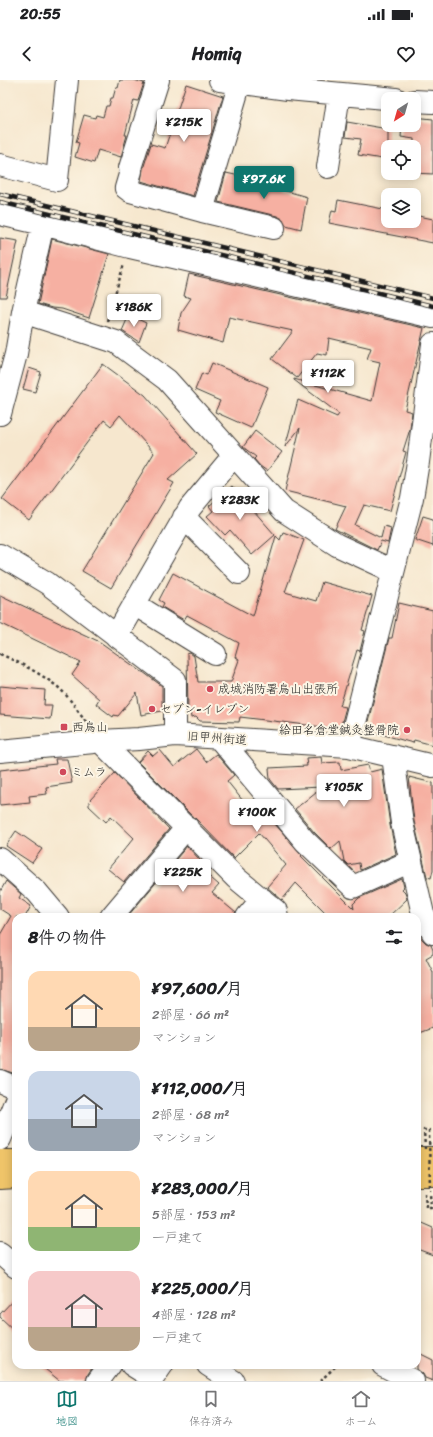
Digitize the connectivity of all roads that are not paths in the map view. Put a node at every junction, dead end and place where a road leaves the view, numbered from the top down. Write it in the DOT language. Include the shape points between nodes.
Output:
graph roads {
  1 [pos="68,80"];
  2 [pos="158,80"];
  3 [pos="230,81"];
  4 [pos="289,84"];
  5 [pos="339,94"];
  6 [pos="381,98"];
  7 [pos="421,101"];
  8 [pos="433,102"];
  9 [pos="0,165"];
  10 [pos="328,167"];
  11 [pos="202,211"];
  12 [pos="0,214"];
  13 [pos="43,224"];
  14 [pos="274,228"];
  15 [pos="23,312"];
  16 [pos="433,317"];
  17 [pos="433,344"];
  18 [pos="8,353"];
  19 [pos="0,414"];
  20 [pos="234,455"];
  21 [pos="184,517"];
  22 [pos="0,555"];
  23 [pos="393,571"];
  24 [pos="239,574"];
  25 [pos="134,604"];
  26 [pos="116,636"];
  27 [pos="215,654"];
  28 [pos="175,735"];
  29 [pos="219,738"];
  30 [pos="100,741"];
  31 [pos="349,746"];
  32 [pos="0,751"];
  33 [pos="393,756"];
  34 [pos="433,766"];
  35 [pos="188,828"];
  36 [pos="411,861"];
  37 [pos="2,867"];
  38 [pos="262,900"];
  39 [pos="55,913"];
  40 [pos="114,913"];
  41 [pos="251,913"];
  42 [pos="276,913"];
  43 [pos="433,933"];
  44 [pos="0,1081"];
  45 [pos="12,1086"];
  46 [pos="12,1110"];
  47 [pos="0,1138"];
  48 [pos="0,1161"];
  49 [pos="12,1161"];
  50 [pos="0,1178"];
  51 [pos="12,1178"];
  52 [pos="0,1253"];
  53 [pos="12,1264"];
  54 [pos="107,1369"];
  55 [pos="138,1369"];
  56 [pos="159,1369"];
  57 [pos="214,1369"];
  58 [pos="390,1369"];
  59 [pos="98,1381"];
  60 [pos="233,1381"];
  61 [pos="413,1381"];
  1 -- 9 [label="street" via="57,180"];
  2 -- 11 [label="street" via="126,188"];
  3 -- 4 [label="street"];
  3 -- 11 [label="street"];
  4 -- 5 [label="street"];
  5 -- 6 [label="street"];
  5 -- 10 [label="street"];
  7 -- 8 [label="street"];
  11 -- 14 [label="street"];
  12 -- 13 [label="street"];
  13 -- 15 [label="street"];
  13 -- 16 [label="street" via="130,247"];
  15 -- 18 [label="street"];
  15 -- 20 [label="street" via="116,342 167,380"];
  17 -- 23 [label="street" via="412,498"];
  18 -- 19 [label="street"];
  20 -- 21 [label="street"];
  20 -- 23 [label="street" via="284,511 337,545"];
  21 -- 24 [label="street"];
  21 -- 25 [label="street"];
  22 -- 26 [label="street" via="47,584"];
  23 -- 31 [label="street"];
  25 -- 26 [label="street"];
  25 -- 27 [label="street"];
  26 -- 28 [label="street" via="175,680"];
  28 -- 29 [label="street, 旧甲州街道"];
  28 -- 30 [label="street, 旧甲州街道"];
  29 -- 31 [label="street, 旧甲州街道"];
  29 -- 36 [label="street" via="305,841 353,887"];
  30 -- 32 [label="street, 旧甲州街道"];
  30 -- 35 [label="street"];
  31 -- 33 [label="street, 旧甲州街道"];
  33 -- 34 [label="street, 旧甲州街道"];
  33 -- 36 [label="street" via="402,823"];
  35 -- 38 [label="street" via="236,878"];
  35 -- 40 [label="street"];
  36 -- 43 [label="street" via="423,914"];
  37 -- 39 [label="street" via="37,892"];
  38 -- 41 [label="street"];
  38 -- 42 [label="street"];
  44 -- 45 [label="street"];
  46 -- 47 [label="street"];
  48 -- 49 [label="highway"];
  50 -- 51 [label="highway"];
  52 -- 53 [label="street"];
  54 -- 59 [label="street"];
  55 -- 56 [label="street" via="153,1378"];
  57 -- 60 [label="street"];
  58 -- 61 [label="street"];
}
